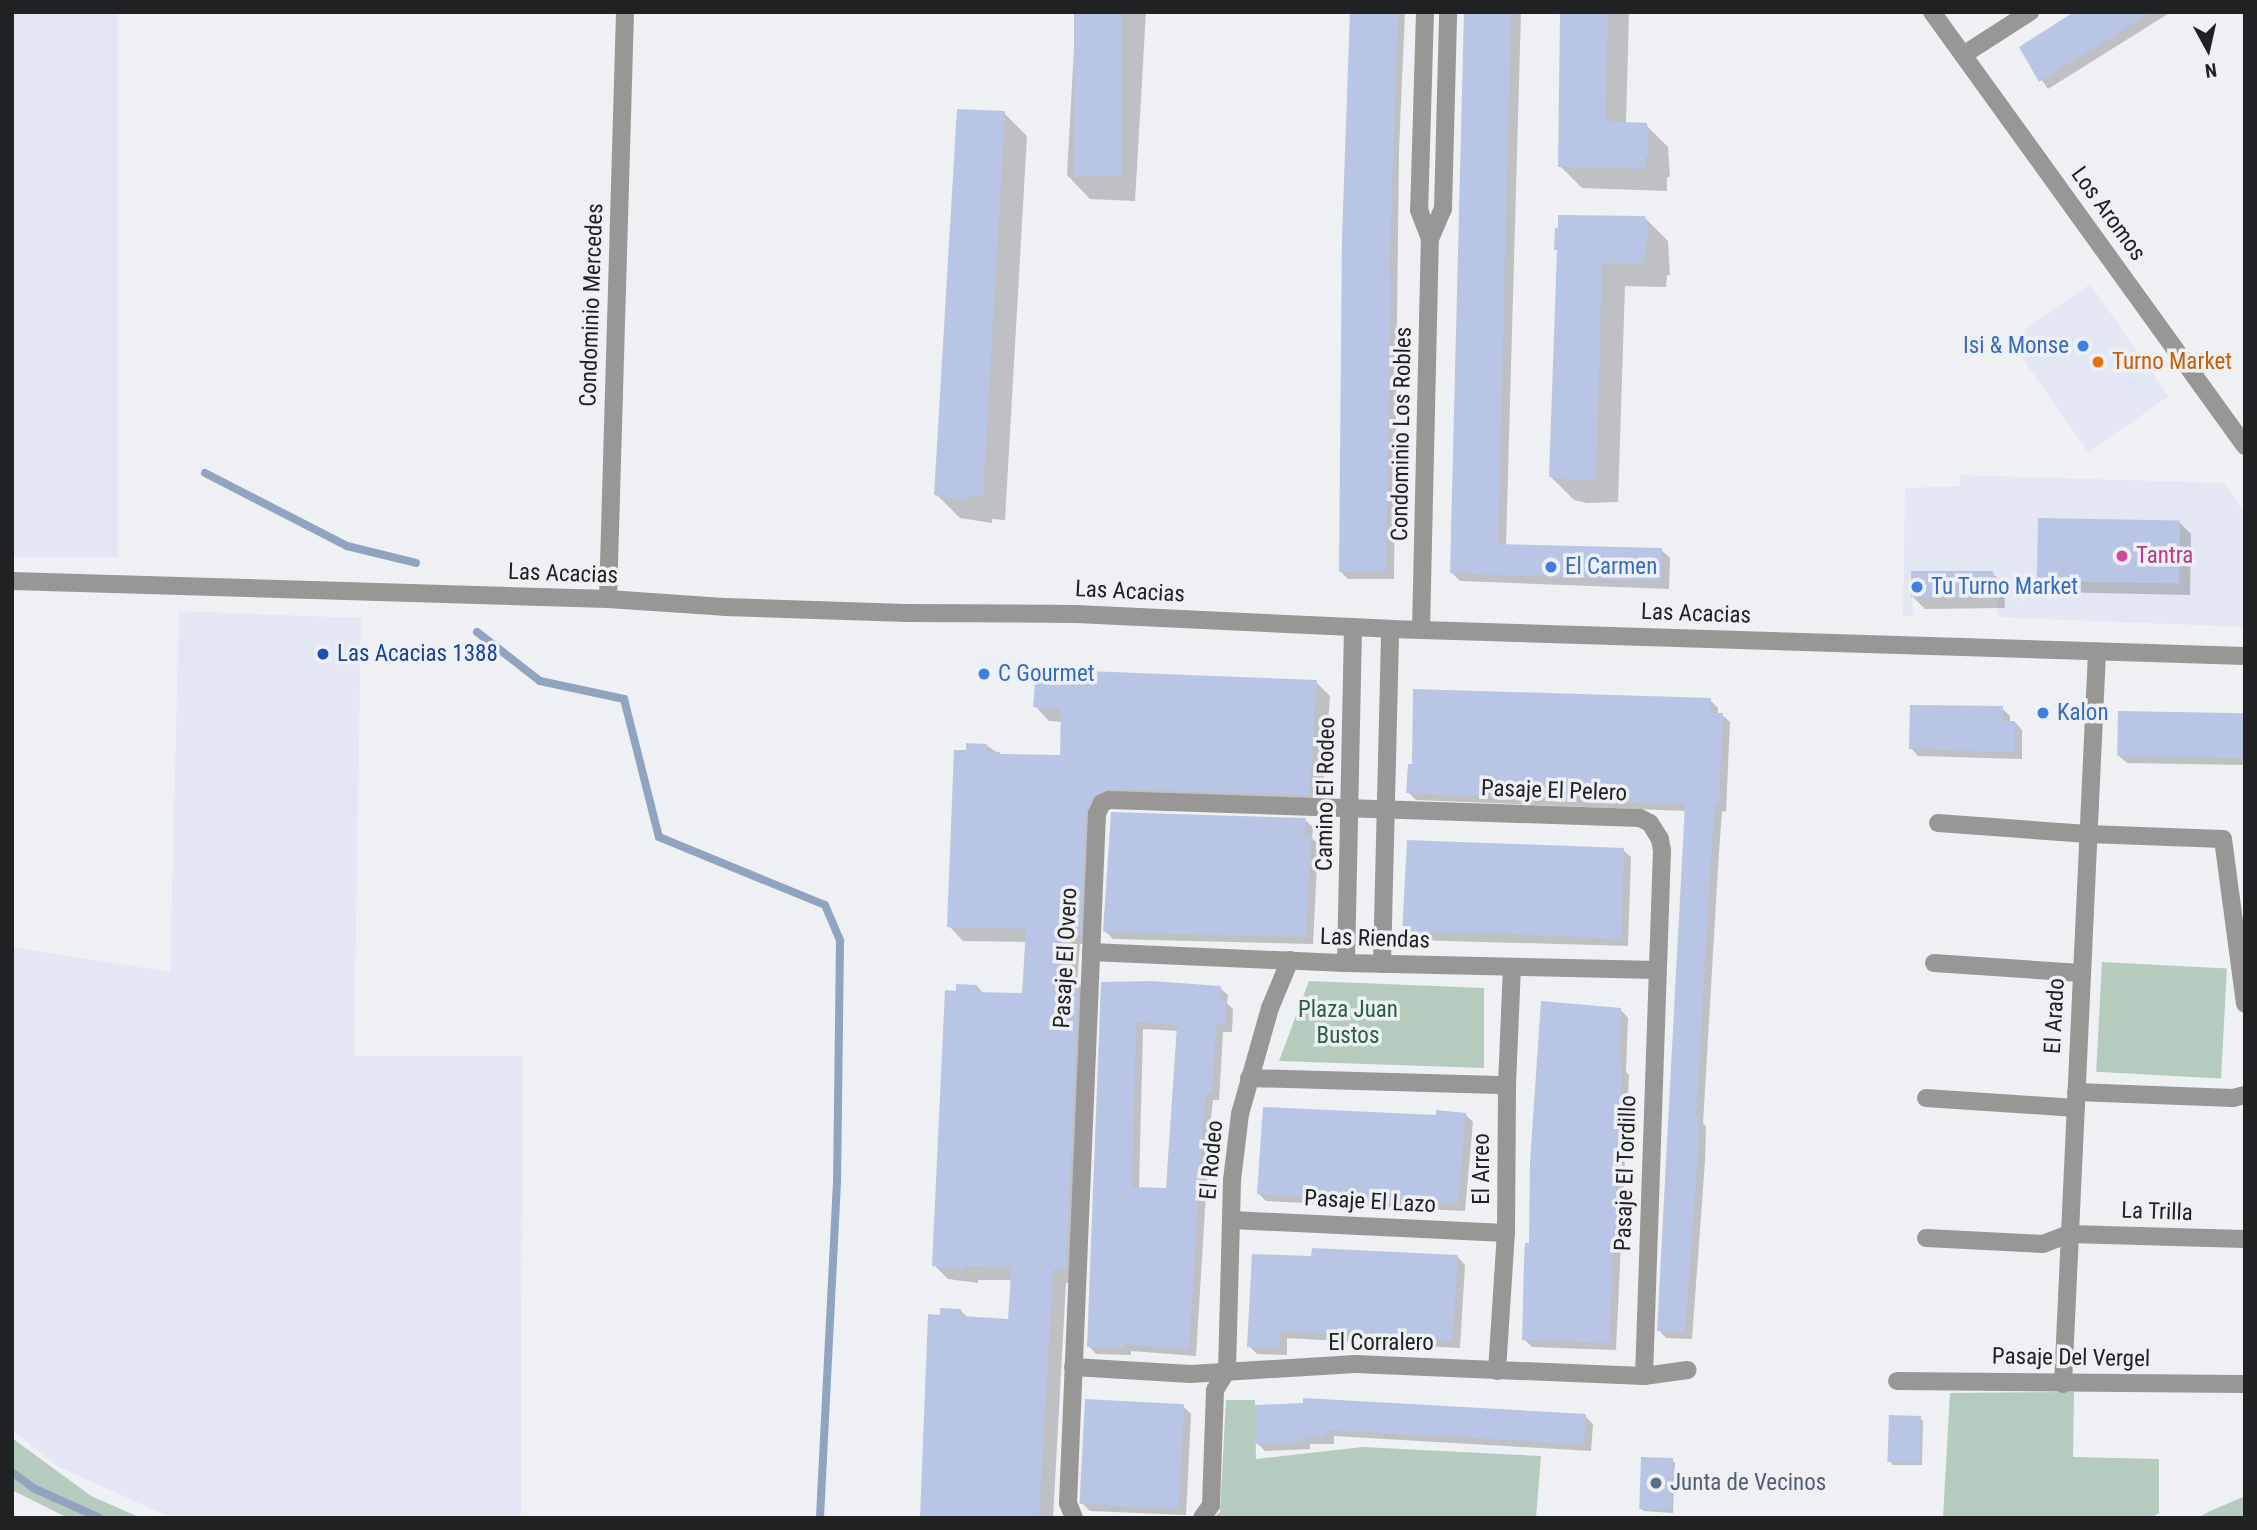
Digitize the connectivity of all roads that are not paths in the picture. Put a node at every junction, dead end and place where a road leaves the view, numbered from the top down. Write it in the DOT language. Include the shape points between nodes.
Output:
graph roads {
  1 [pos="625,12"];
  2 [pos="1425,12"];
  3 [pos="1448,12"];
  4 [pos="1932,12"];
  5 [pos="2030,12"];
  6 [pos="1963,55"];
  7 [pos="1430,239"];
  8 [pos="2245,446"];
  9 [pos="12,581"];
  10 [pos="608,599"];
  11 [pos="1353,627"];
  12 [pos="1390,629"];
  13 [pos="1421,630"];
  14 [pos="2096,652"];
  15 [pos="2245,656"];
  16 [pos="1351,809"];
  17 [pos="1388,810"];
  18 [pos="1938,823"];
  19 [pos="2088,834"];
  20 [pos="1091,952"];
  21 [pos="1290,960"];
  22 [pos="1346,963"];
  23 [pos="1934,963"];
  24 [pos="1382,964"];
  25 [pos="1513,968"];
  26 [pos="1657,970"];
  27 [pos="2081,973"];
  28 [pos="2245,1004"];
  29 [pos="1249,1078"];
  30 [pos="1507,1084"];
  31 [pos="2245,1095"];
  32 [pos="1926,1098"];
  33 [pos="2076,1100"];
  34 [pos="1233,1220"];
  35 [pos="1506,1233"];
  36 [pos="2069,1234"];
  37 [pos="1926,1238"];
  38 [pos="2245,1239"];
  39 [pos="1073,1367"];
  40 [pos="1688,1370"];
  41 [pos="1227,1371"];
  42 [pos="1497,1371"];
  43 [pos="1644,1376"];
  44 [pos="1897,1381"];
  45 [pos="2063,1384"];
  46 [pos="2245,1384"];
  47 [pos="1074,1518"];
  48 [pos="1202,1518"];
  1 -- 10 [label="street, Condominio Mercedes"];
  2 -- 7 [label="street, Condominio Los Robles" via="1419,210"];
  3 -- 7 [label="street, Condominio Los Robles" via="1443,209"];
  4 -- 6 [label="street, Los Aromos"];
  5 -- 6 [label="street"];
  6 -- 8 [label="street, Los Aromos"];
  7 -- 13 [label="street, Condominio Los Robles"];
  9 -- 10 [label="street, Las Acacias"];
  10 -- 11 [label="street, Las Acacias" via="724,607 1076,614"];
  11 -- 12 [label="street, Las Acacias"];
  11 -- 16 [label="street, Camino El Rodeo"];
  12 -- 13 [label="street, Las Acacias"];
  12 -- 17 [label="street"];
  13 -- 14 [label="street, Las Acacias"];
  14 -- 15 [label="street, Las Acacias"];
  14 -- 19 [label="street, El Arado"];
  16 -- 17 [label="street"];
  16 -- 20 [label="street, Pasaje El Overo" via="1120,798 1102,803 1097,814"];
  16 -- 22 [label="street, Camino El Rodeo"];
  17 -- 24 [label="street"];
  17 -- 26 [label="street, Pasaje El Pelero" via="1640,818 1650,822 1662,850"];
  18 -- 19 [label="street"];
  19 -- 27 [label="street, El Arado"];
  19 -- 28 [label="street" via="2223,839"];
  20 -- 21 [label="street, Las Riendas"];
  20 -- 39 [label="street, Pasaje El Overo"];
  21 -- 22 [label="street, Las Riendas"];
  21 -- 29 [label="street, El Rodeo"];
  22 -- 24 [label="street, Las Riendas"];
  23 -- 27 [label="street"];
  24 -- 25 [label="street, Las Riendas"];
  25 -- 26 [label="street, Las Riendas"];
  25 -- 30 [label="street, El Arreo"];
  26 -- 43 [label="street, Pasaje El Tordillo"];
  27 -- 33 [label="street, El Arado"];
  29 -- 30 [label="street"];
  29 -- 34 [label="street, El Rodeo" via="1232,1180"];
  30 -- 35 [label="street, El Arreo"];
  31 -- 33 [label="street"];
  32 -- 33 [label="street"];
  33 -- 36 [label="street, El Arado"];
  34 -- 35 [label="street, Pasaje El Lazo"];
  34 -- 41 [label="street, El Rodeo"];
  35 -- 42 [label="street, El Arreo"];
  36 -- 37 [label="street, La Trilla" via="2043,1244"];
  36 -- 38 [label="street, La Trilla"];
  36 -- 45 [label="street, El Arado"];
  39 -- 41 [label="street, El Corralero" via="1191,1374"];
  39 -- 47 [label="street, Pasaje El Overo" via="1068,1503"];
  40 -- 43 [label="street, El Corralero"];
  41 -- 42 [label="street, El Corralero" via="1355,1364"];
  41 -- 48 [label="street, El Rodeo" via="1215,1390 1211,1505"];
  42 -- 43 [label="street, El Corralero"];
  44 -- 45 [label="street, Pasaje Del Vergel"];
  45 -- 46 [label="street, Pasaje Del Vergel"];
}
